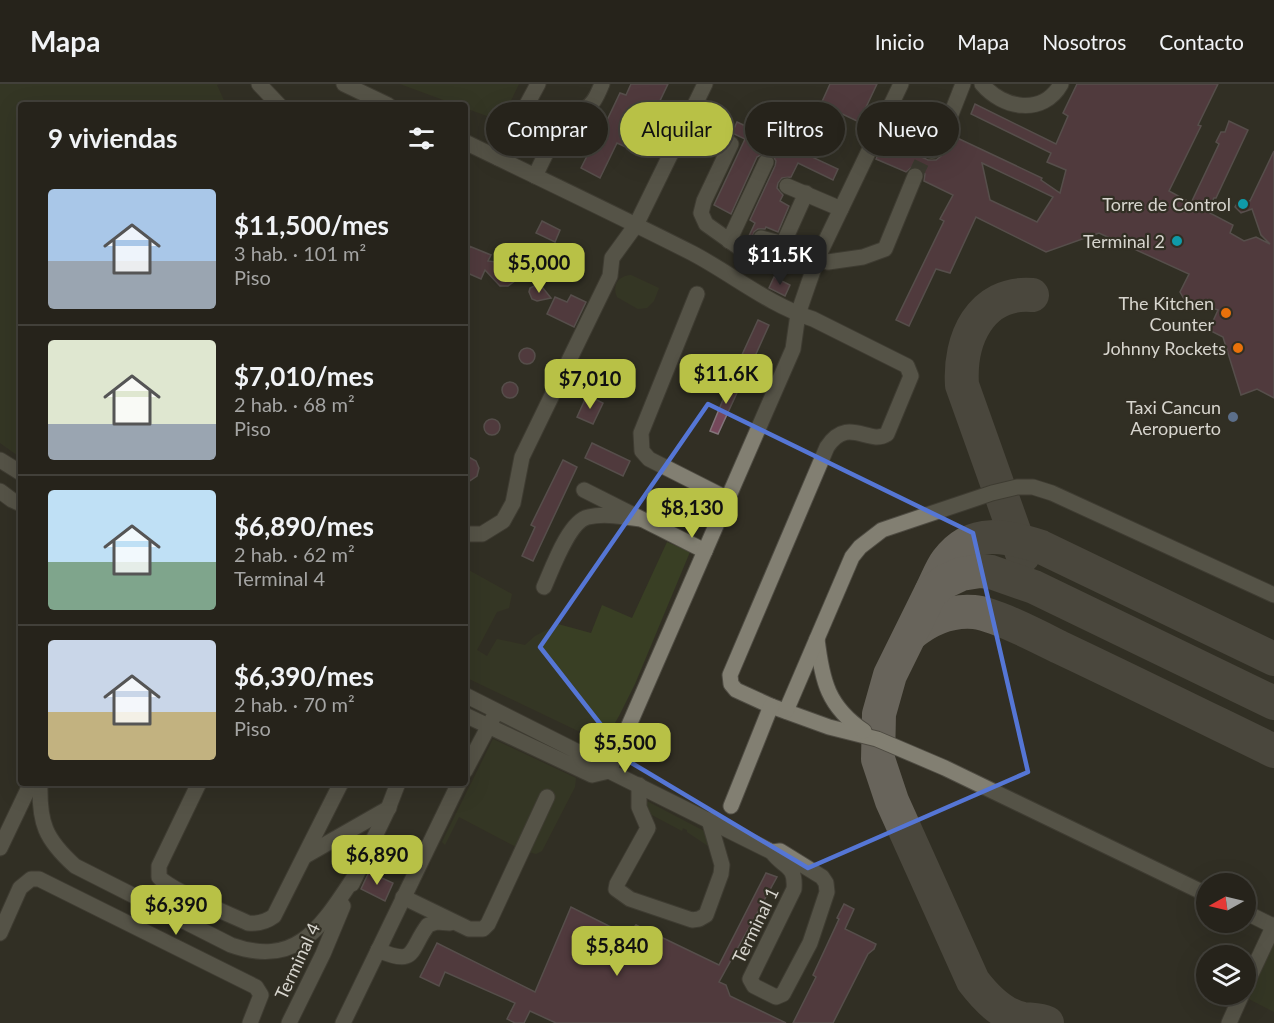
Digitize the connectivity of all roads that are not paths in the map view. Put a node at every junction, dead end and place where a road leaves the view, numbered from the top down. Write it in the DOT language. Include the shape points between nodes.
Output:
graph roads {
  1 [pos="259,84"];
  2 [pos="344,84"];
  3 [pos="538,84"];
  4 [pos="602,84"];
  5 [pos="705,84"];
  6 [pos="901,84"];
  7 [pos="963,84"];
  8 [pos="982,84"];
  9 [pos="1061,84"];
  10 [pos="276,102"];
  11 [pos="382,102"];
  12 [pos="892,102"];
  13 [pos="956,102"];
  14 [pos="468,143"];
  15 [pos="725,156"];
  16 [pos="866,156"];
  17 [pos="498,158"];
  18 [pos="766,162"];
  19 [pos="535,176"];
  20 [pos="915,176"];
  21 [pos="787,186"];
  22 [pos="806,193"];
  23 [pos="841,209"];
  24 [pos="633,229"];
  25 [pos="749,233"];
  26 [pos="729,241"];
  27 [pos="783,244"];
  28 [pos="817,259"];
  29 [pos="697,294"];
  30 [pos="798,314"];
  31 [pos="0,460"];
  32 [pos="18,471"];
  33 [pos="584,490"];
  34 [pos="728,499"];
  35 [pos="641,519"];
  36 [pos="468,534"];
  37 [pos="705,551"];
  38 [pos="544,587"];
  39 [pos="1274,595"];
  40 [pos="817,637"];
  41 [pos="468,697"];
  42 [pos="771,706"];
  43 [pos="496,711"];
  44 [pos="786,711"];
  45 [pos="468,717"];
  46 [pos="488,727"];
  47 [pos="877,739"];
  48 [pos="468,765"];
  49 [pos="609,771"];
  50 [pos="639,785"];
  51 [pos="30,786"];
  52 [pos="40,786"];
  53 [pos="198,786"];
  54 [pos="339,786"];
  55 [pos="458,786"];
  56 [pos="393,797"];
  57 [pos="548,797"];
  58 [pos="731,806"];
  59 [pos="709,820"];
  60 [pos="0,848"];
  61 [pos="307,850"];
  62 [pos="772,852"];
  63 [pos="355,876"];
  64 [pos="1196,889"];
  65 [pos="403,897"];
  66 [pos="203,902"];
  67 [pos="158,908"];
  68 [pos="1256,917"];
  69 [pos="456,923"];
  70 [pos="1274,925"];
  71 [pos="0,933"];
  72 [pos="378,950"];
  73 [pos="1256,963"];
  74 [pos="1237,1005"];
  75 [pos="250,1023"];
  76 [pos="289,1023"];
  77 [pos="343,1023"];
  78 [pos="1229,1023"];
  1 -- 10 [label="street"];
  2 -- 11 [label="street"];
  3 -- 17 [label="street"];
  4 -- 19 [label="street" via="588,107 564,116"];
  5 -- 24 [label="street"];
  6 -- 12 [label="street"];
  7 -- 13 [label="street"];
  8 -- 9 [label="street" via="1001,100 1031,105 1048,101"];
  14 -- 17 [label="street"];
  15 -- 26 [label="street" via="701,213 706,224"];
  16 -- 23 [label="street"];
  17 -- 19 [label="street"];
  18 -- 25 [label="street"];
  19 -- 24 [label="street"];
  20 -- 28 [label="street" via="885,249 845,261"];
  21 -- 22 [label="street"];
  22 -- 23 [label="street"];
  22 -- 27 [label="street"];
  23 -- 28 [label="street"];
  24 -- 30 [label="street" via="695,255"];
  24 -- 36 [label="street" via="612,258 610,276 522,457 513,502 503,521 482,534"];
  25 -- 26 [label="street"];
  25 -- 27 [label="street"];
  26 -- 27 [label="street" via="758,254"];
  27 -- 28 [label="street"];
  28 -- 30 [label="street"];
  29 -- 34 [label="street" via="641,433 642,451 649,459"];
  30 -- 34 [label="street" via="793,349"];
  30 -- 42 [label="street" via="907,366 911,376 887,434 842,433 834,436 826,447 730,675 736,690"];
  31 -- 32 [label="street"];
  33 -- 35 [label="street"];
  34 -- 37 [label="street"];
  35 -- 37 [label="street"];
  35 -- 38 [label="street" via="585,517 574,525"];
  37 -- 49 [label="street"];
  39 -- 40 [label="street" via="1052,493 1033,487 1017,488 882,530 868,540 852,557"];
  40 -- 44 [label="street"];
  40 -- 47 [label="street" via="820,665 836,707"];
  41 -- 43 [label="street, Terminal 1"];
  42 -- 44 [label="street"];
  42 -- 58 [label="street"];
  43 -- 46 [label="street"];
  43 -- 49 [label="street, Terminal 1"];
  44 -- 47 [label="street"];
  45 -- 46 [label="street, Terminal 1"];
  46 -- 48 [label="street"];
  46 -- 49 [label="street, Terminal 1" via="592,775"];
  47 -- 64 [label="street"];
  49 -- 50 [label="street, Terminal 1"];
  50 -- 59 [label="street, Terminal 1"];
  50 -- 59 [label="street" via="639,807 648,828 616,890 630,899 692,920 706,915 722,865"];
  51 -- 60 [label="street"];
  52 -- 67 [label="street" via="43,822 57,850 75,866"];
  53 -- 66 [label="street" via="158,873 165,883"];
  54 -- 61 [label="street"];
  55 -- 65 [label="street"];
  56 -- 61 [label="street"];
  56 -- 63 [label="street, Terminal 4"];
  57 -- 69 [label="street" via="488,924 475,930"];
  59 -- 62 [label="street, Terminal 1"];
  61 -- 66 [label="street" via="269,920 249,923"];
  62 -- 62 [label="street, Terminal 1" via="791,868 794,889 750,979 754,986 776,997 783,994 810,943 827,892 822,877 780,851"];
  63 -- 67 [label="street" via="323,923 309,936 280,950 249,952"];
  63 -- 76 [label="street, Terminal 4"];
  65 -- 69 [label="street"];
  65 -- 72 [label="street"];
  66 -- 67 [label="street"];
  68 -- 70 [label="street"];
  69 -- 72 [label="street" via="428,925 412,952 403,957"];
  70 -- 73 [label="street"];
  71 -- 75 [label="street" via="20,888 31,879 39,879 256,987 261,995"];
  72 -- 77 [label="street"];
  74 -- 78 [label="street"];
}
